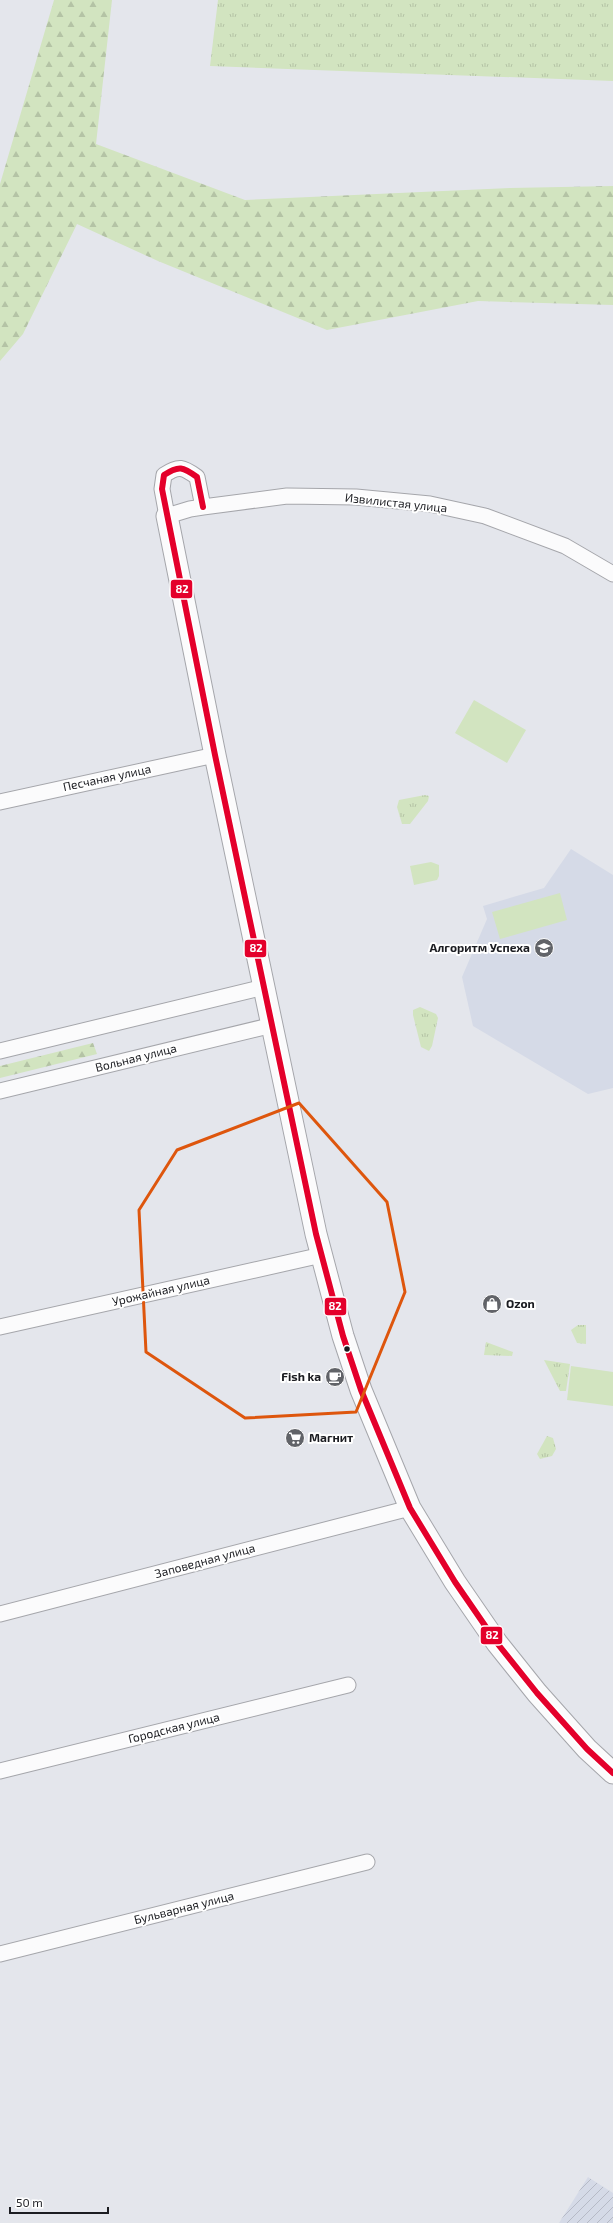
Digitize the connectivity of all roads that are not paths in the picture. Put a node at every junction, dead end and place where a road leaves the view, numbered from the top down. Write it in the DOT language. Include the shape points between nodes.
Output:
graph roads {
  1 [pos="203,507"];
  2 [pos="167,516"];
  3 [pos="613,574"];
  4 [pos="215,755"];
  5 [pos="0,802"];
  6 [pos="264,987"];
  7 [pos="273,1025"];
  8 [pos="0,1051"];
  9 [pos="0,1091"];
  10 [pos="322,1255"];
  11 [pos="0,1328"];
  12 [pos="410,1508"];
  13 [pos="0,1614"];
  14 [pos="348,1685"];
  15 [pos="0,1771"];
  16 [pos="613,1773"];
  17 [pos="368,1862"];
  18 [pos="0,1954"];
  1 -- 2 [label="street, Извилистая улица"];
  1 -- 2 [label="street" via="197,477 186,469 174,468 164,475 162,488"];
  1 -- 3 [label="street, Извилистая улица" via="287,496 356,497 430,504 485,516 566,546"];
  2 -- 4 [label="street"];
  4 -- 5 [label="street, Песчаная улица"];
  4 -- 6 [label="street"];
  6 -- 7 [label="street"];
  6 -- 8 [label="street"];
  7 -- 9 [label="street, Вольная улица"];
  7 -- 10 [label="street"];
  10 -- 11 [label="street, Урожайная улица"];
  10 -- 12 [label="street" via="343,1336 361,1390"];
  12 -- 13 [label="street, Заповедная улица"];
  12 -- 16 [label="street" via="455,1582 497,1643 587,1750"];
  14 -- 15 [label="street, Городская улица"];
  17 -- 18 [label="street, Бульварная улица"];
}
